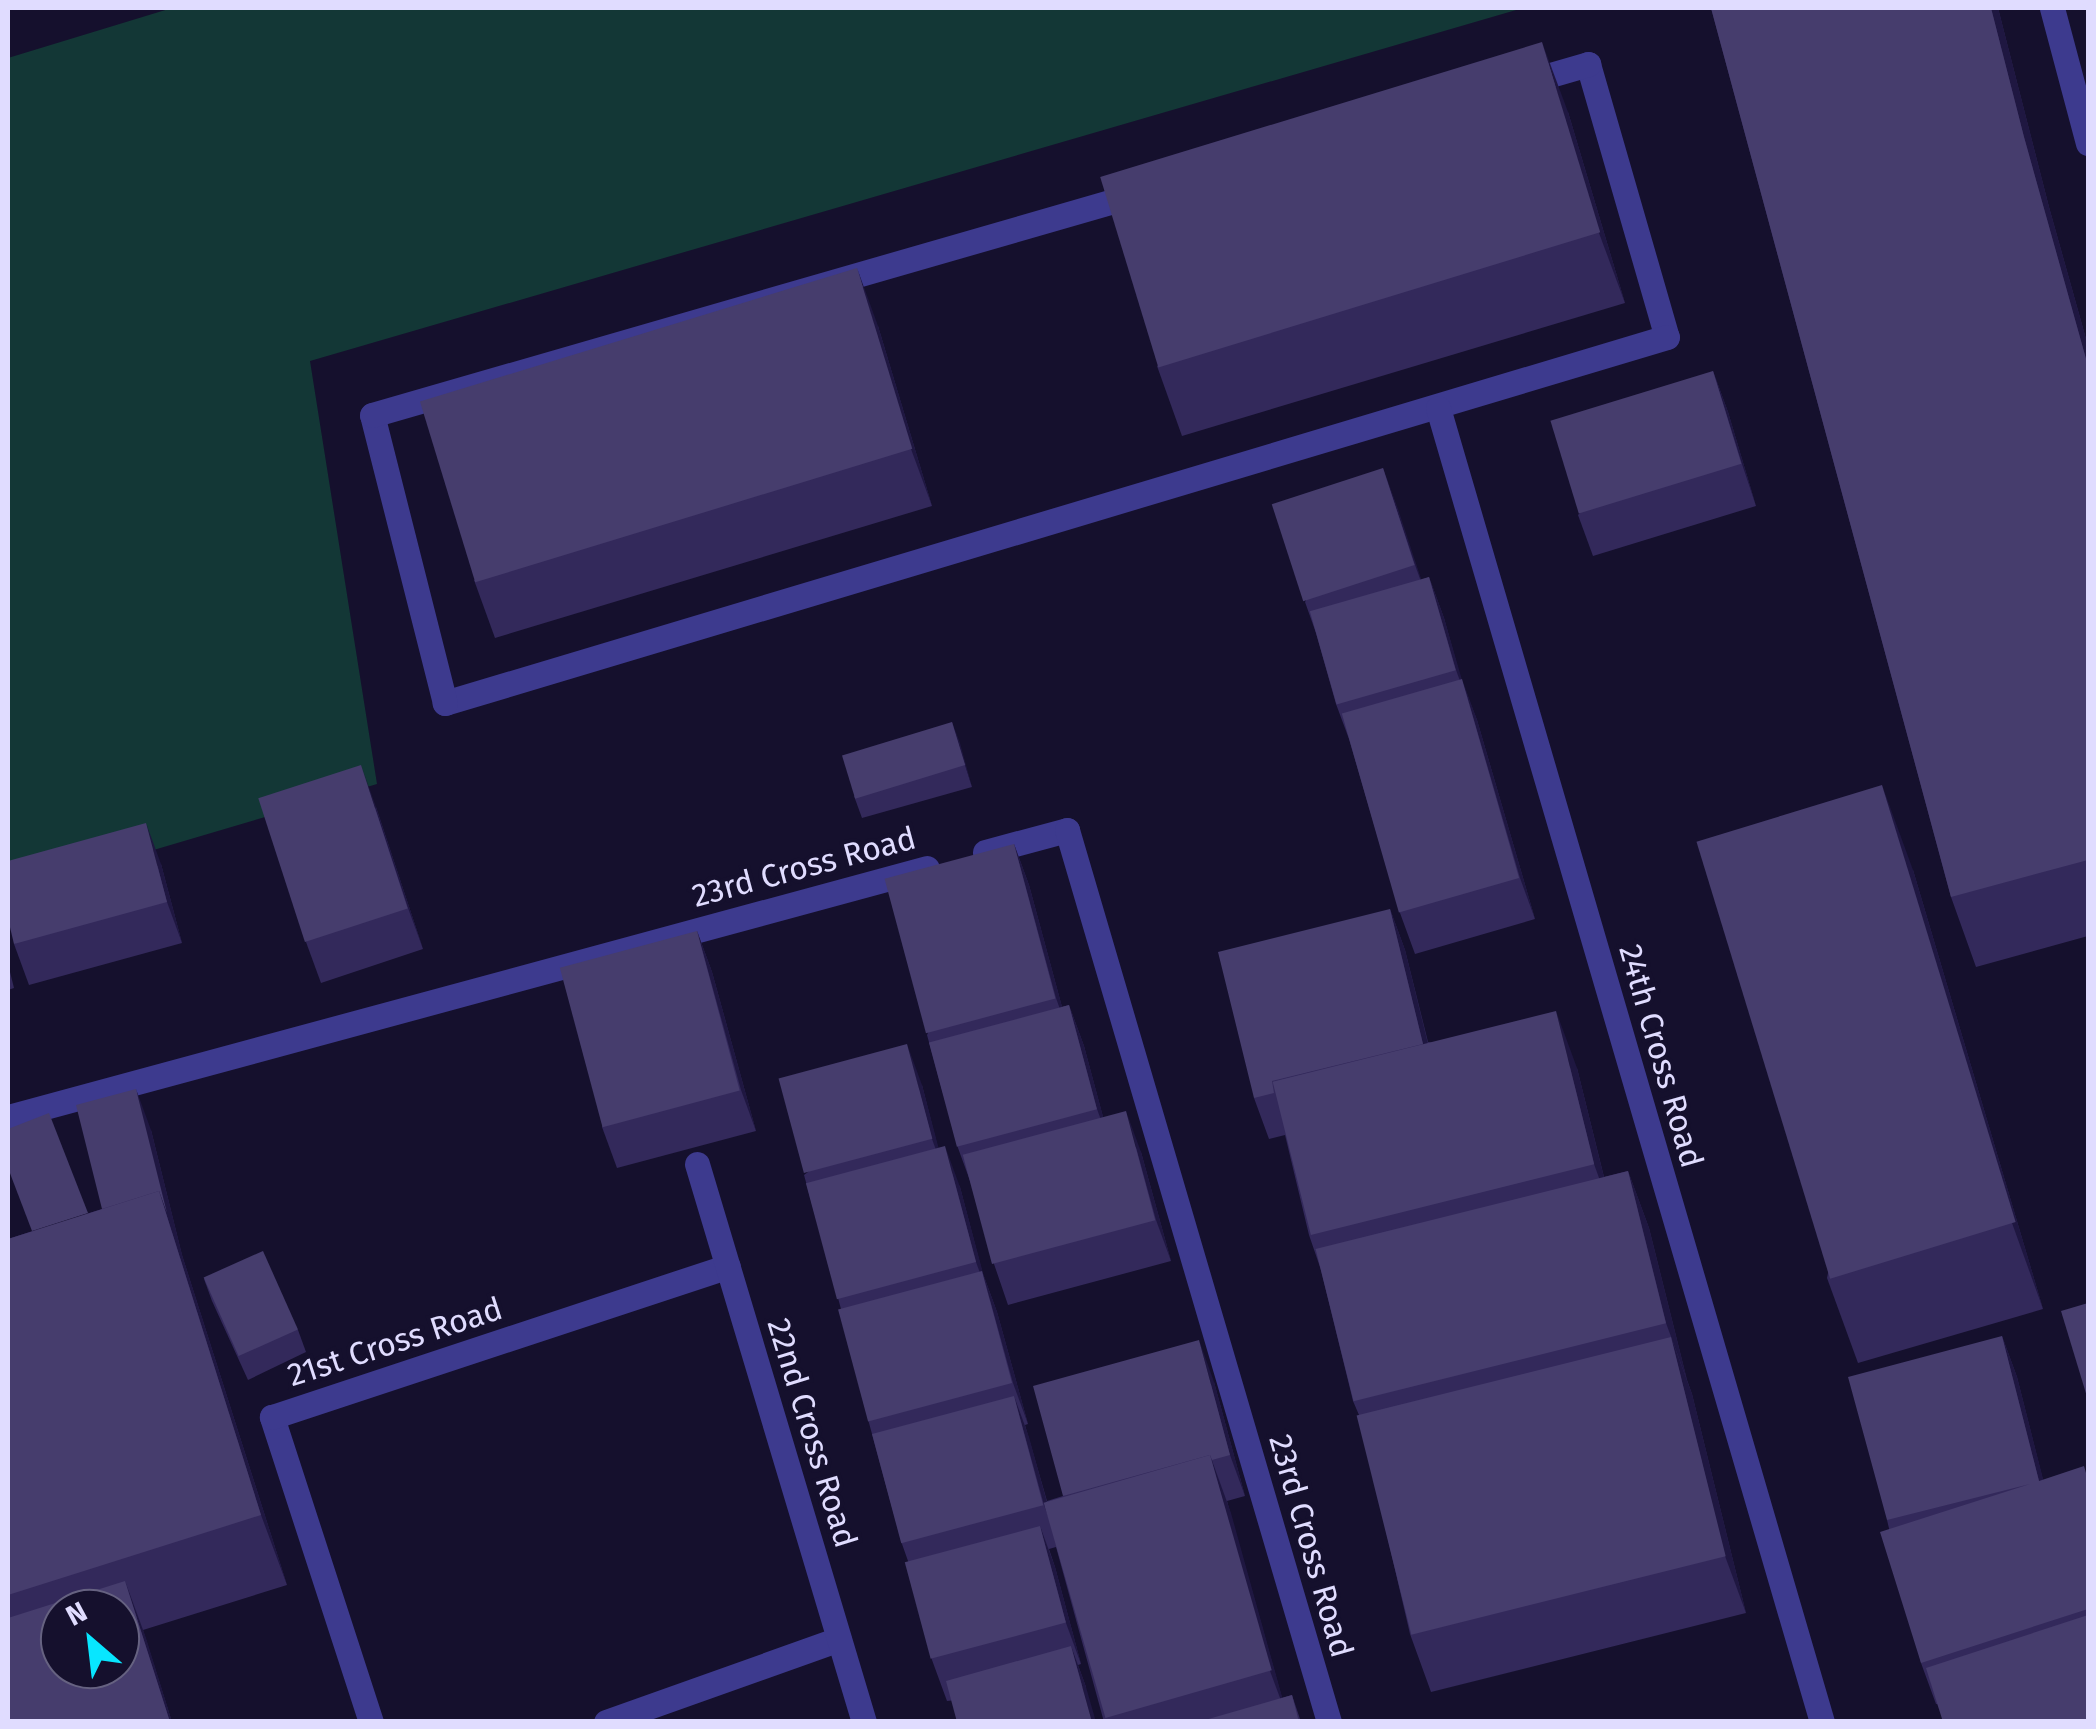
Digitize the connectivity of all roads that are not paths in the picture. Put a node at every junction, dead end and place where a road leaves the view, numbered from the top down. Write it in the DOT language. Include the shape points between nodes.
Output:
graph roads {
  1 [pos="2052,8"];
  2 [pos="2088,143"];
  3 [pos="1438,408"];
  4 [pos="8,1116"];
  5 [pos="697,1164"];
  6 [pos="728,1266"];
  7 [pos="839,1639"];
  8 [pos="370,1722"];
  9 [pos="606,1722"];
  10 [pos="864,1722"];
  11 [pos="1328,1722"];
  12 [pos="1822,1722"];
  1 -- 2 [label="street"];
  3 -- 3 [label="street" via="444,703 372,415 1588,64 1667,337"];
  3 -- 12 [label="street, 24th Cross Road"];
  4 -- 11 [label="street, 23rd Cross Road" via="1067,830"];
  5 -- 6 [label="street, 22nd Cross Road"];
  6 -- 7 [label="street, 22nd Cross Road"];
  6 -- 8 [label="street, 21st Cross Road" via="272,1417"];
  7 -- 9 [label="street"];
  7 -- 10 [label="street, 22nd Cross Road"];
}
